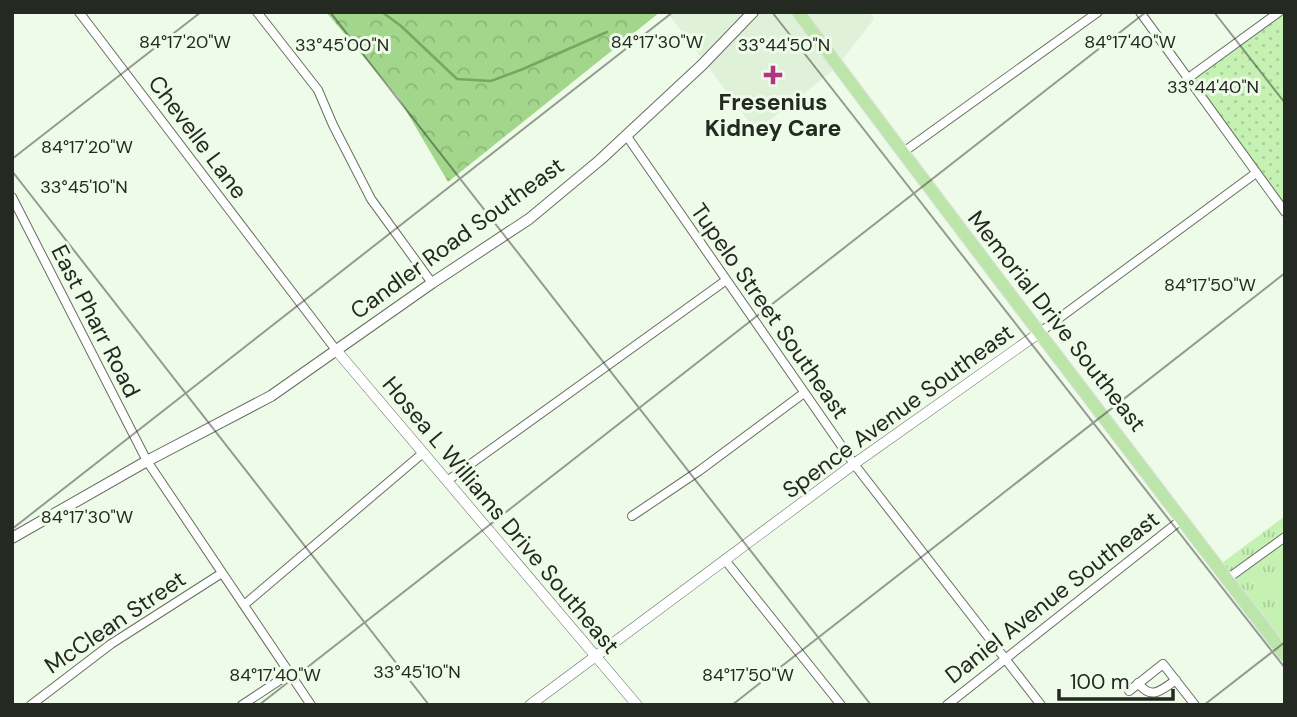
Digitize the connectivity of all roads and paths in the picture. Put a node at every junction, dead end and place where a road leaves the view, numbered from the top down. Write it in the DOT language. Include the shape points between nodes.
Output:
graph roads {
  1 [pos="79,12"];
  2 [pos="257,12"];
  3 [pos="753,12"];
  4 [pos="798,12"];
  5 [pos="1098,12"];
  6 [pos="1140,12"];
  7 [pos="1279,12"];
  8 [pos="1188,79"];
  9 [pos="626,135"];
  10 [pos="902,153"];
  11 [pos="1256,173"];
  12 [pos="12,197"];
  13 [pos="1285,212"];
  14 [pos="725,281"];
  15 [pos="432,283"];
  16 [pos="1039,333"];
  17 [pos="336,350"];
  18 [pos="804,393"];
  19 [pos="423,453"];
  20 [pos="147,461"];
  21 [pos="854,464"];
  22 [pos="447,481"];
  23 [pos="632,516"];
  24 [pos="1181,520"];
  25 [pos="14,534"];
  26 [pos="1285,537"];
  27 [pos="725,560"];
  28 [pos="222,573"];
  29 [pos="1227,579"];
  30 [pos="244,605"];
  31 [pos="1285,655"];
  32 [pos="597,657"];
  33 [pos="1006,659"];
  34 [pos="289,674"];
  35 [pos="1176,680"];
  36 [pos="1138,683"];
  37 [pos="1129,691"];
  38 [pos="31,705"];
  39 [pos="242,705"];
  40 [pos="311,705"];
  41 [pos="530,705"];
  42 [pos="637,705"];
  43 [pos="841,705"];
  44 [pos="947,705"];
  45 [pos="1041,705"];
  46 [pos="1195,705"];
  1 -- 17 [label="street, Chevelle Lane"];
  2 -- 15 [label="street" via="317,90 371,199"];
  3 -- 9 [label="main road, Candler Road Southeast"];
  4 -- 10 [label="main road, Memorial Drive Southeast"];
  5 -- 10 [label="street"];
  6 -- 8 [label="street"];
  7 -- 8 [label="street"];
  8 -- 11 [label="street"];
  9 -- 14 [label="street, Tupelo Street Southeast"];
  9 -- 15 [label="main road, Candler Road Southeast" via="529,219"];
  10 -- 16 [label="main road, Memorial Drive Southeast"];
  11 -- 13 [label="street"];
  11 -- 16 [label="street, Spence Avenue Southeast"];
  12 -- 20 [label="street, East Pharr Road"];
  14 -- 18 [label="street, Tupelo Street Southeast"];
  14 -- 22 [label="street"];
  15 -- 17 [label="main road, Candler Road Southeast"];
  16 -- 21 [label="street, Spence Avenue Southeast"];
  16 -- 24 [label="main road, Memorial Drive Southeast"];
  17 -- 19 [label="street, Hosea L Williams Drive Southeast"];
  17 -- 20 [label="main road, Candler Road Southeast" via="271,396"];
  18 -- 21 [label="street, Tupelo Street Southeast"];
  18 -- 23 [label="street"];
  19 -- 22 [label="street, Hosea L Williams Drive Southeast"];
  19 -- 30 [label="street"];
  20 -- 25 [label="main road, Candler Road Southeast"];
  20 -- 28 [label="street, East Pharr Road"];
  21 -- 27 [label="street, Spence Avenue Southeast"];
  21 -- 33 [label="street, Tupelo Street Southeast"];
  22 -- 32 [label="street, Hosea L Williams Drive Southeast"];
  24 -- 29 [label="main road, Memorial Drive Southeast"];
  24 -- 33 [label="street, Daniel Avenue Southeast"];
  26 -- 29 [label="street"];
  27 -- 32 [label="street, Spence Avenue Southeast"];
  27 -- 43 [label="street"];
  28 -- 30 [label="street, East Pharr Road"];
  28 -- 38 [label="street, McClean Street" via="111,644"];
  29 -- 31 [label="main road, Memorial Drive Southeast"];
  30 -- 34 [label="street, East Pharr Road"];
  32 -- 41 [label="street, Spence Avenue Southeast"];
  32 -- 42 [label="street, Hosea L Williams Drive Southeast"];
  33 -- 44 [label="street, Daniel Avenue Southeast"];
  33 -- 45 [label="street, Tupelo Street Southeast"];
  34 -- 39 [label="street"];
  34 -- 40 [label="street, East Pharr Road"];
  35 -- 36 [label="street" via="1150,694"];
  35 -- 36 [label="street" via="1163,664"];
  35 -- 46 [label="street"];
  36 -- 37 [label="street"];
}
